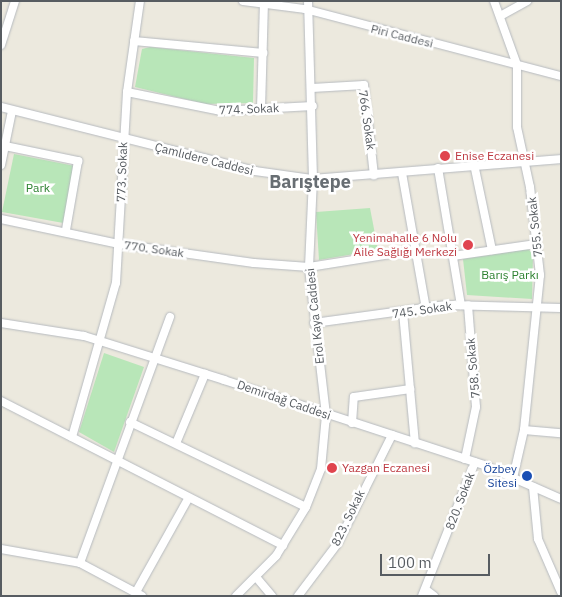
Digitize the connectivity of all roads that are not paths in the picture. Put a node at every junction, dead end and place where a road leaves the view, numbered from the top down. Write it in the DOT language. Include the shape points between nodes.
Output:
graph roads {
  1 [pos="16,1"];
  2 [pos="140,1"];
  3 [pos="243,1"];
  4 [pos="494,1"];
  5 [pos="527,1"];
  6 [pos="264,2"];
  7 [pos="307,5"];
  8 [pos="502,15"];
  9 [pos="134,42"];
  10 [pos="1,46"];
  11 [pos="263,53"];
  12 [pos="517,65"];
  13 [pos="561,76"];
  14 [pos="312,88"];
  15 [pos="127,92"];
  16 [pos="313,106"];
  17 [pos="1,108"];
  18 [pos="261,109"];
  19 [pos="12,111"];
  20 [pos="123,139"];
  21 [pos="5,146"];
  22 [pos="522,159"];
  23 [pos="561,159"];
  24 [pos="1,164"];
  25 [pos="474,164"];
  26 [pos="438,168"];
  27 [pos="402,173"];
  28 [pos="374,175"];
  29 [pos="313,179"];
  30 [pos="1,219"];
  31 [pos="66,230"];
  32 [pos="119,244"];
  33 [pos="536,244"];
  34 [pos="416,250"];
  35 [pos="492,250"];
  36 [pos="453,256"];
  37 [pos="309,267"];
  38 [pos="464,305"];
  39 [pos="538,306"];
  40 [pos="561,308"];
  41 [pos="426,309"];
  42 [pos="403,312"];
  43 [pos="170,317"];
  44 [pos="1,323"];
  45 [pos="314,323"];
  46 [pos="98,340"];
  47 [pos="154,358"];
  48 [pos="205,374"];
  49 [pos="410,389"];
  50 [pos="1,401"];
  51 [pos="326,415"];
  52 [pos="130,422"];
  53 [pos="352,422"];
  54 [pos="524,430"];
  55 [pos="561,433"];
  56 [pos="392,435"];
  57 [pos="72,437"];
  58 [pos="177,442"];
  59 [pos="415,443"];
  60 [pos="465,459"];
  61 [pos="117,462"];
  62 [pos="475,462"];
  63 [pos="513,478"];
  64 [pos="533,487"];
  65 [pos="188,499"];
  66 [pos="561,499"];
  67 [pos="306,507"];
  68 [pos="283,545"];
  69 [pos="1,549"];
  70 [pos="80,564"];
  71 [pos="256,577"];
  72 [pos="561,592"];
  73 [pos="424,593"];
  74 [pos="139,594"];
  75 [pos="236,596"];
  76 [pos="272,596"];
  77 [pos="298,596"];
  78 [pos="434,596"];
  1 -- 10 [label="street"];
  2 -- 9 [label="street, 773. Sokak"];
  3 -- 6 [label="street, Piri Caddesi"];
  4 -- 8 [label="street"];
  5 -- 8 [label="street"];
  6 -- 7 [label="street, Piri Caddesi"];
  6 -- 11 [label="street"];
  7 -- 12 [label="street, Piri Caddesi"];
  7 -- 14 [label="street, Erol Kaya Caddesi"];
  8 -- 12 [label="street"];
  9 -- 11 [label="street"];
  9 -- 15 [label="street, 773. Sokak"];
  11 -- 18 [label="street"];
  12 -- 13 [label="street, Piri Caddesi"];
  12 -- 22 [label="street, 755. Sokak" via="514,100"];
  14 -- 16 [label="street, Erol Kaya Caddesi"];
  14 -- 28 [label="street, 766. Sokak" via="364,85"];
  15 -- 18 [label="street, 774. Sokak" via="220,111"];
  15 -- 20 [label="street, 773. Sokak"];
  16 -- 18 [label="street, 774. Sokak"];
  16 -- 29 [label="street, Erol Kaya Caddesi"];
  17 -- 19 [label="street, Çamlıdere Caddesi"];
  19 -- 20 [label="street, Çamlıdere Caddesi"];
  19 -- 21 [label="street"];
  20 -- 29 [label="street, Çamlıdere Caddesi" via="255,171"];
  20 -- 32 [label="street, 773. Sokak"];
  21 -- 24 [label="street"];
  21 -- 31 [label="street" via="78,161"];
  22 -- 23 [label="street, Çamlıdere Caddesi"];
  22 -- 25 [label="street, Çamlıdere Caddesi"];
  22 -- 33 [label="street, 755. Sokak"];
  25 -- 26 [label="street, Çamlıdere Caddesi"];
  25 -- 35 [label="street"];
  26 -- 27 [label="street, Çamlıdere Caddesi"];
  26 -- 36 [label="street, 758. Sokak"];
  27 -- 28 [label="street, Çamlıdere Caddesi"];
  27 -- 34 [label="street"];
  28 -- 29 [label="street, Çamlıdere Caddesi"];
  29 -- 37 [label="street, Erol Kaya Caddesi"];
  30 -- 31 [label="street, 770. Sokak"];
  31 -- 32 [label="street, 770. Sokak"];
  32 -- 37 [label="street, 770. Sokak"];
  32 -- 46 [label="street, 773. Sokak" via="116,283"];
  33 -- 35 [label="street"];
  33 -- 39 [label="street, 755. Sokak"];
  34 -- 37 [label="street, 770. Sokak"];
  34 -- 41 [label="street"];
  35 -- 36 [label="street"];
  36 -- 38 [label="street, 758. Sokak"];
  37 -- 45 [label="street, Erol Kaya Caddesi"];
  38 -- 39 [label="street, 745. Sokak"];
  38 -- 41 [label="street, 745. Sokak"];
  38 -- 60 [label="street, 758. Sokak" via="476,407"];
  39 -- 40 [label="street, 745. Sokak"];
  39 -- 54 [label="street, 755. Sokak"];
  41 -- 42 [label="street, 745. Sokak"];
  42 -- 45 [label="street, 745. Sokak"];
  42 -- 49 [label="street"];
  43 -- 47 [label="street"];
  44 -- 46 [label="street, Demirdağ Caddesi"];
  45 -- 51 [label="street, Erol Kaya Caddesi"];
  46 -- 47 [label="street, Demirdağ Caddesi"];
  46 -- 57 [label="street, 773. Sokak"];
  47 -- 48 [label="street, Demirdağ Caddesi"];
  47 -- 52 [label="street"];
  48 -- 51 [label="street, Demirdağ Caddesi"];
  48 -- 58 [label="street"];
  49 -- 53 [label="street" via="354,397"];
  49 -- 59 [label="street"];
  50 -- 57 [label="street"];
  51 -- 53 [label="street, Demirdağ Caddesi"];
  51 -- 67 [label="street, Erol Kaya Caddesi" via="321,468"];
  52 -- 58 [label="street"];
  52 -- 61 [label="street"];
  53 -- 56 [label="street, Demirdağ Caddesi"];
  54 -- 55 [label="street"];
  54 -- 63 [label="street, 755. Sokak"];
  56 -- 59 [label="street, Demirdağ Caddesi"];
  56 -- 77 [label="street, 823. Sokak" via="338,543"];
  57 -- 61 [label="street"];
  58 -- 67 [label="street"];
  59 -- 60 [label="street, Demirdağ Caddesi"];
  60 -- 62 [label="street, Demirdağ Caddesi"];
  61 -- 65 [label="street"];
  61 -- 70 [label="street"];
  62 -- 63 [label="street, Demirdağ Caddesi"];
  62 -- 73 [label="street, 820. Sokak"];
  63 -- 64 [label="street, Demirdağ Caddesi"];
  64 -- 66 [label="street, Demirdağ Caddesi"];
  64 -- 72 [label="street" via="538,539"];
  65 -- 68 [label="street"];
  65 -- 74 [label="street"];
  67 -- 68 [label="street, Erol Kaya Caddesi"];
  68 -- 71 [label="street, Erol Kaya Caddesi"];
  69 -- 70 [label="street"];
  70 -- 74 [label="street"];
  71 -- 75 [label="street, Erol Kaya Caddesi"];
  71 -- 76 [label="street"];
  73 -- 78 [label="street"];
}
